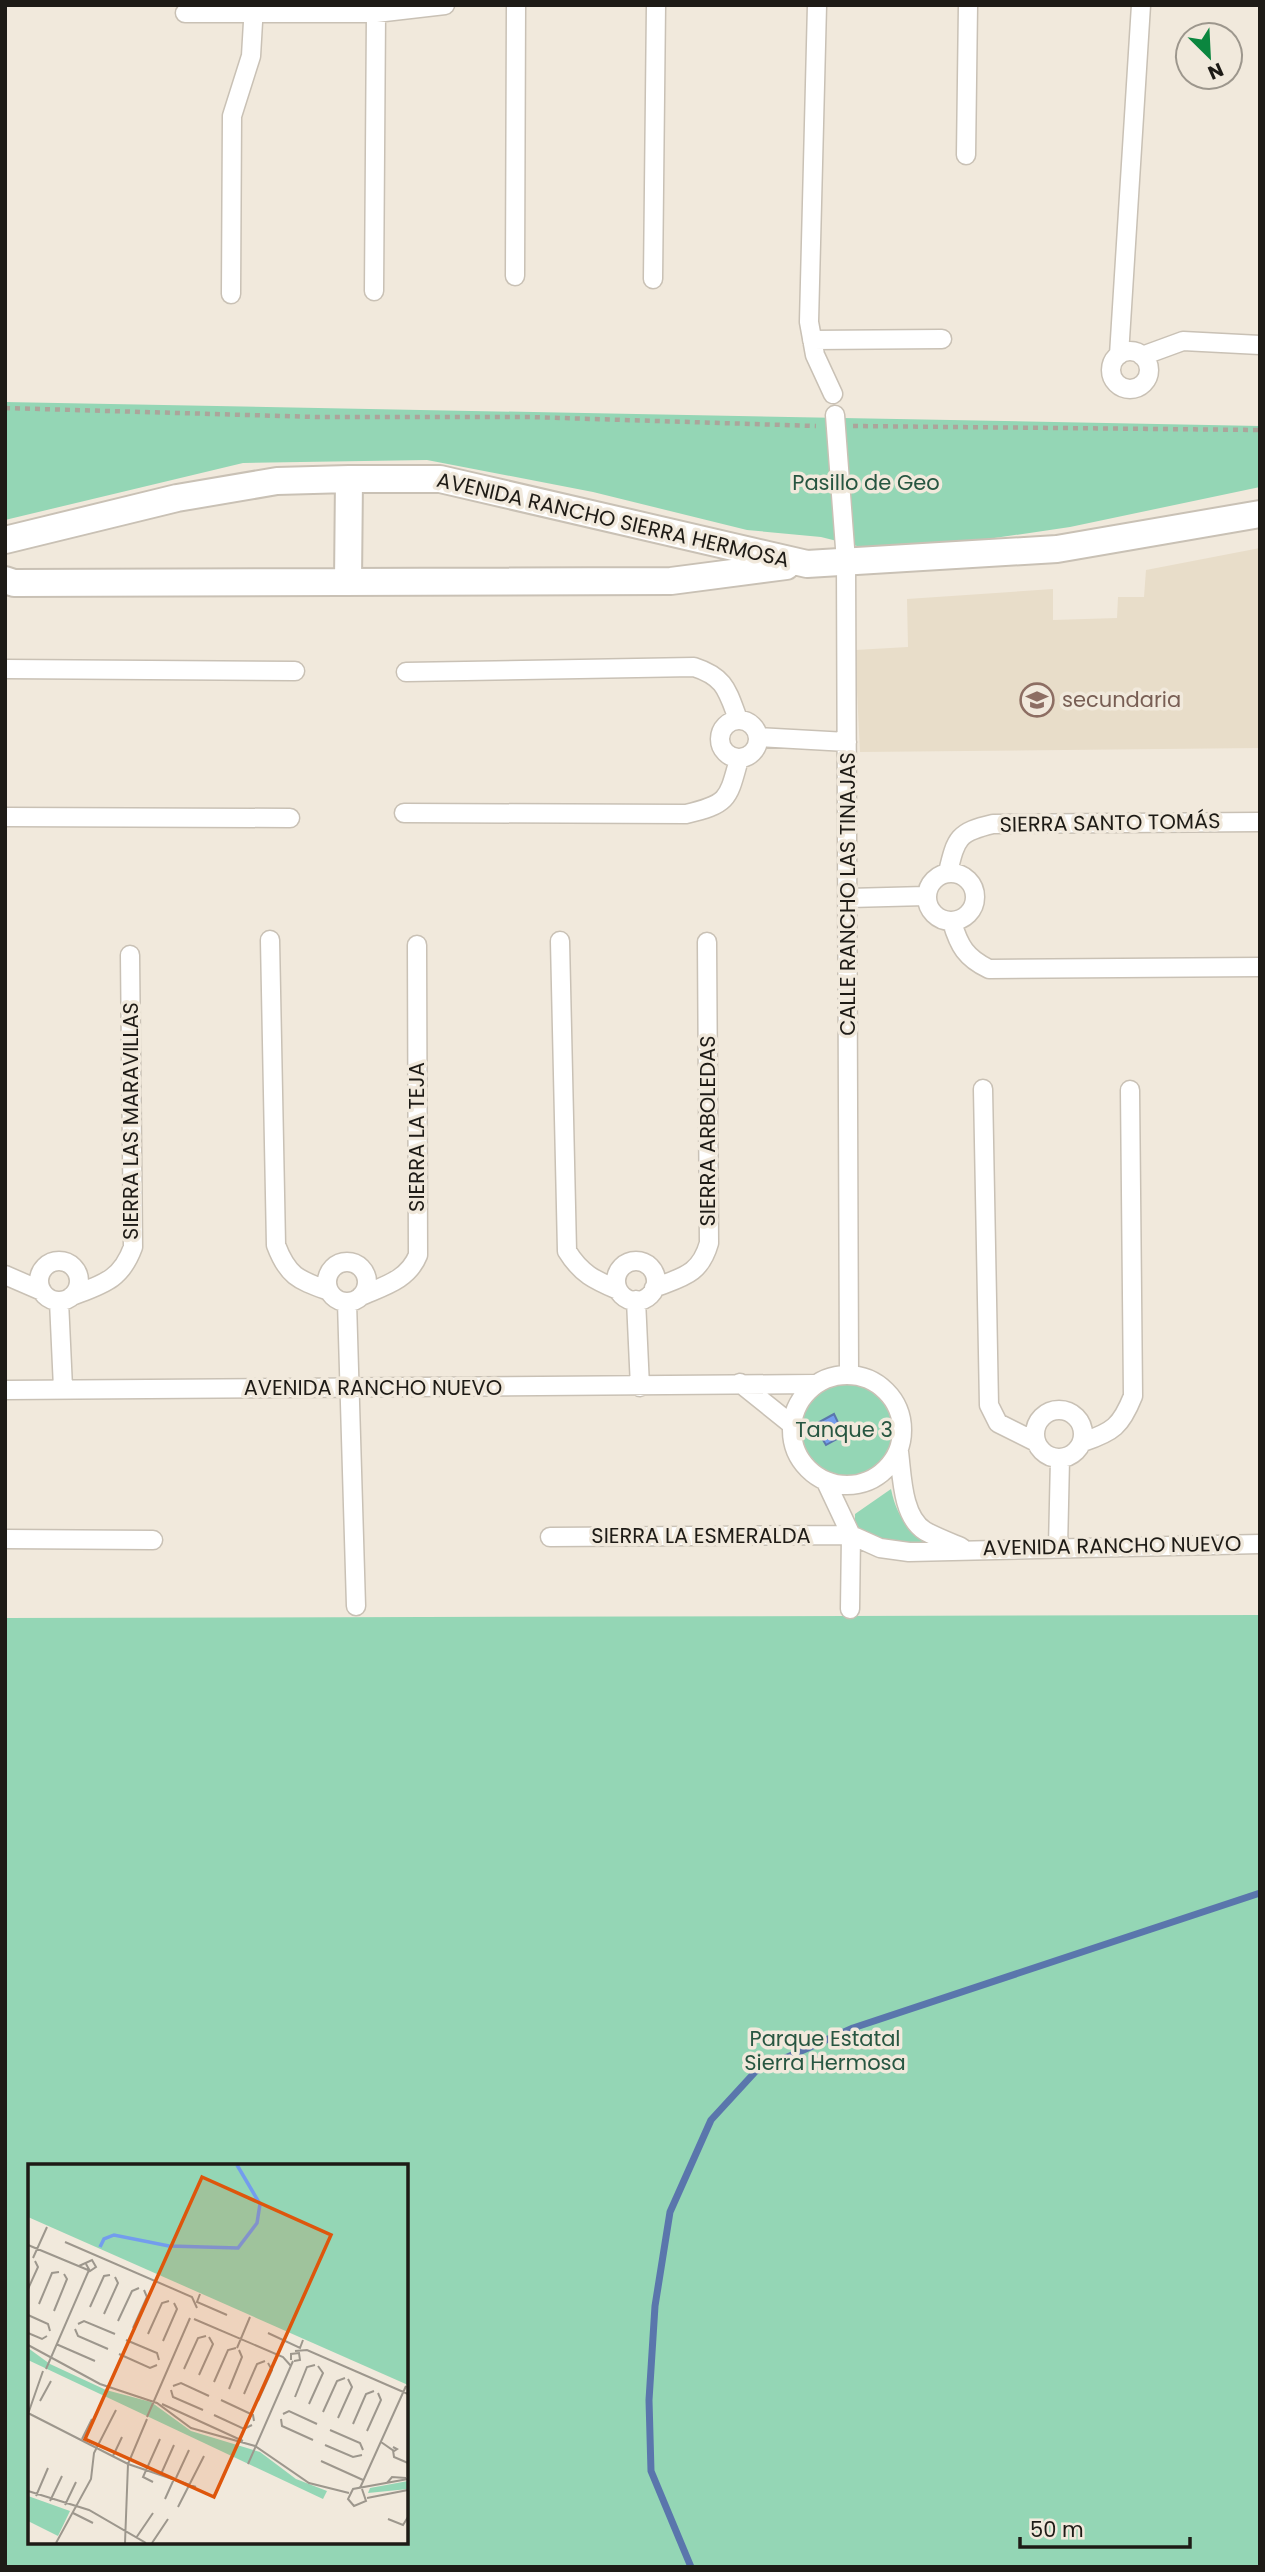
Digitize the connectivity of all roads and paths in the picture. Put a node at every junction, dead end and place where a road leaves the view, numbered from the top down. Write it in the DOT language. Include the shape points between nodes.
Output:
graph roads {
  1 [pos="445,5"];
  2 [pos="516,5"];
  3 [pos="656,5"];
  4 [pos="817,5"];
  5 [pos="968,5"];
  6 [pos="1141,5"];
  7 [pos="254,9"];
  8 [pos="388,10"];
  9 [pos="185,13"];
  10 [pos="966,155"];
  11 [pos="515,276"];
  12 [pos="653,279"];
  13 [pos="374,291"];
  14 [pos="231,294"];
  15 [pos="812,340"];
  16 [pos="942,340"];
  17 [pos="1260,345"];
  18 [pos="1119,355"];
  19 [pos="1142,356"];
  20 [pos="832,394"];
  21 [pos="5,408"];
  22 [pos="835,421"];
  23 [pos="1260,430"];
  24 [pos="349,479"];
  25 [pos="1260,514"];
  26 [pos="5,540"];
  27 [pos="846,561"];
  28 [pos="807,564"];
  29 [pos="5,580"];
  30 [pos="348,582"];
  31 [pos="5,669"];
  32 [pos="295,671"];
  33 [pos="406,672"];
  34 [pos="738,719"];
  35 [pos="759,737"];
  36 [pos="847,742"];
  37 [pos="739,759"];
  38 [pos="404,813"];
  39 [pos="5,817"];
  40 [pos="290,818"];
  41 [pos="1260,822"];
  42 [pos="948,872"];
  43 [pos="926,896"];
  44 [pos="849,898"];
  45 [pos="952,922"];
  46 [pos="270,940"];
  47 [pos="561,941"];
  48 [pos="708,942"];
  49 [pos="416,945"];
  50 [pos="130,956"];
  51 [pos="1260,967"];
  52 [pos="983,1089"];
  53 [pos="1130,1090"];
  54 [pos="5,1275"];
  55 [pos="654,1288"];
  56 [pos="618,1290"];
  57 [pos="41,1291"];
  58 [pos="330,1291"];
  59 [pos="66,1298"];
  60 [pos="354,1299"];
  61 [pos="636,1300"];
  62 [pos="849,1374"];
  63 [pos="740,1382"];
  64 [pos="814,1384"];
  65 [pos="640,1387"];
  66 [pos="63,1388"];
  67 [pos="351,1388"];
  68 [pos="5,1390"];
  69 [pos="791,1424"];
  70 [pos="1036,1442"];
  71 [pos="1083,1442"];
  72 [pos="898,1452"];
  73 [pos="1060,1459"];
  74 [pos="826,1482"];
  75 [pos="851,1535"];
  76 [pos="550,1536"];
  77 [pos="5,1539"];
  78 [pos="153,1540"];
  79 [pos="1260,1544"];
  80 [pos="964,1548"];
  81 [pos="1058,1548"];
  82 [pos="356,1606"];
  83 [pos="849,1609"];
  1 -- 8 [label="street"];
  2 -- 11 [label="street"];
  3 -- 12 [label="street"];
  4 -- 15 [label="street" via="808,322"];
  5 -- 10 [label="street"];
  6 -- 18 [label="street"];
  7 -- 8 [label="street"];
  7 -- 9 [label="street"];
  7 -- 14 [label="street" via="251,56 232,117"];
  8 -- 13 [label="street"];
  15 -- 16 [label="street"];
  15 -- 20 [label="street"];
  17 -- 19 [label="street" via="1183,341"];
  18 -- 19 [label="street"];
  18 -- 19 [label="street" via="1113,360 1112,377 1116,384 1132,389 1146,380 1147,363"];
  21 -- 22 [label="path" via="317,417"];
  22 -- 23 [label="path"];
  22 -- 27 [label="street, CALLE RANCHO LAS TINAJAS"];
  24 -- 26 [label="street, AVENIDA RANCHO SIERRA HERMOSA" via="277,481 177,498"];
  24 -- 28 [label="street, AVENIDA RANCHO SIERRA HERMOSA" via="440,478"];
  24 -- 30 [label="street"];
  25 -- 27 [label="street, AVENIDA RANCHO SIERRA HERMOSA" via="1057,549"];
  27 -- 28 [label="street, AVENIDA RANCHO SIERRA HERMOSA"];
  27 -- 36 [label="street, CALLE RANCHO LAS TINAJAS"];
  28 -- 30 [label="street, AVENIDA RANCHO SIERRA HERMOSA" via="671,581"];
  29 -- 30 [label="street, AVENIDA RANCHO SIERRA HERMOSA"];
  31 -- 32 [label="street"];
  33 -- 34 [label="street" via="694,667 713,673 725,686"];
  34 -- 35 [label="street" via="756,727"];
  34 -- 37 [label="street" via="727,723 720,733 721,746"];
  35 -- 36 [label="street"];
  35 -- 37 [label="street" via="750,756"];
  36 -- 44 [label="street, CALLE RANCHO LAS TINAJAS"];
  37 -- 38 [label="street" via="730,793 714,807 687,814"];
  39 -- 40 [label="street"];
  41 -- 42 [label="street, SIERRA SANTO TOMÁS" via="993,824 968,829 955,843"];
  42 -- 43 [label="street, SIERRA SANTO TOMÁS" via="933,880"];
  42 -- 45 [label="street" via="961,874 976,895 973,908"];
  43 -- 44 [label="street"];
  43 -- 45 [label="street" via="929,909 939,919"];
  44 -- 62 [label="street, CALLE RANCHO LAS TINAJAS"];
  45 -- 51 [label="street" via="970,960 989,969"];
  46 -- 58 [label="street" via="276,1245 296,1278"];
  47 -- 56 [label="street" via="567,1251 591,1279"];
  48 -- 55 [label="street, SIERRA ARBOLEDAS" via="709,1243 704,1261 689,1275"];
  49 -- 60 [label="street, SIERRA LA TEJA" via="418,1255 412,1269 394,1282"];
  50 -- 59 [label="street, SIERRA LAS MARAVILLAS" via="132,1247 125,1267 107,1282"];
  52 -- 70 [label="street" via="989,1405 998,1423"];
  53 -- 71 [label="street" via="1133,1396 1124,1419 1106,1434"];
  54 -- 57 [label="street"];
  55 -- 56 [label="street" via="653,1271 631,1261 618,1273"];
  55 -- 61 [label="street, SIERRA ARBOLEDAS"];
  56 -- 61 [label="street"];
  57 -- 59 [label="street"];
  57 -- 59 [label="street" via="40,1273 46,1266 62,1262 70,1265 79,1280"];
  58 -- 60 [label="street"];
  58 -- 60 [label="street" via="327,1283 334,1267 351,1262 365,1272 366,1289"];
  59 -- 66 [label="street"];
  60 -- 67 [label="street"];
  61 -- 65 [label="street"];
  62 -- 64 [label="street"];
  62 -- 72 [label="street" via="870,1379 888,1391 899,1410 903,1431"];
  63 -- 64 [label="street, AVENIDA RANCHO NUEVO"];
  63 -- 65 [label="street, AVENIDA RANCHO NUEVO"];
  63 -- 69 [label="street"];
  64 -- 69 [label="street" via="799,1402"];
  65 -- 67 [label="street, AVENIDA RANCHO NUEVO"];
  66 -- 67 [label="street, AVENIDA RANCHO NUEVO"];
  66 -- 68 [label="street, AVENIDA RANCHO NUEVO"];
  67 -- 82 [label="street"];
  69 -- 74 [label="street" via="793,1448 806,1468"];
  70 -- 71 [label="street" via="1035,1429 1041,1417 1066,1411 1078,1418 1084,1429"];
  70 -- 73 [label="street" via="1045,1455"];
  71 -- 73 [label="street" via="1074,1454"];
  72 -- 74 [label="street" via="886,1470 868,1482 847,1486"];
  72 -- 80 [label="street" via="905,1493 922,1530"];
  73 -- 81 [label="street"];
  74 -- 75 [label="street"];
  75 -- 76 [label="street, SIERRA LA ESMERALDA"];
  75 -- 80 [label="street, AVENIDA RANCHO NUEVO" via="880,1548 909,1552"];
  75 -- 83 [label="street"];
  77 -- 78 [label="street"];
  79 -- 81 [label="street, AVENIDA RANCHO NUEVO"];
  80 -- 81 [label="street, AVENIDA RANCHO NUEVO"];
}
